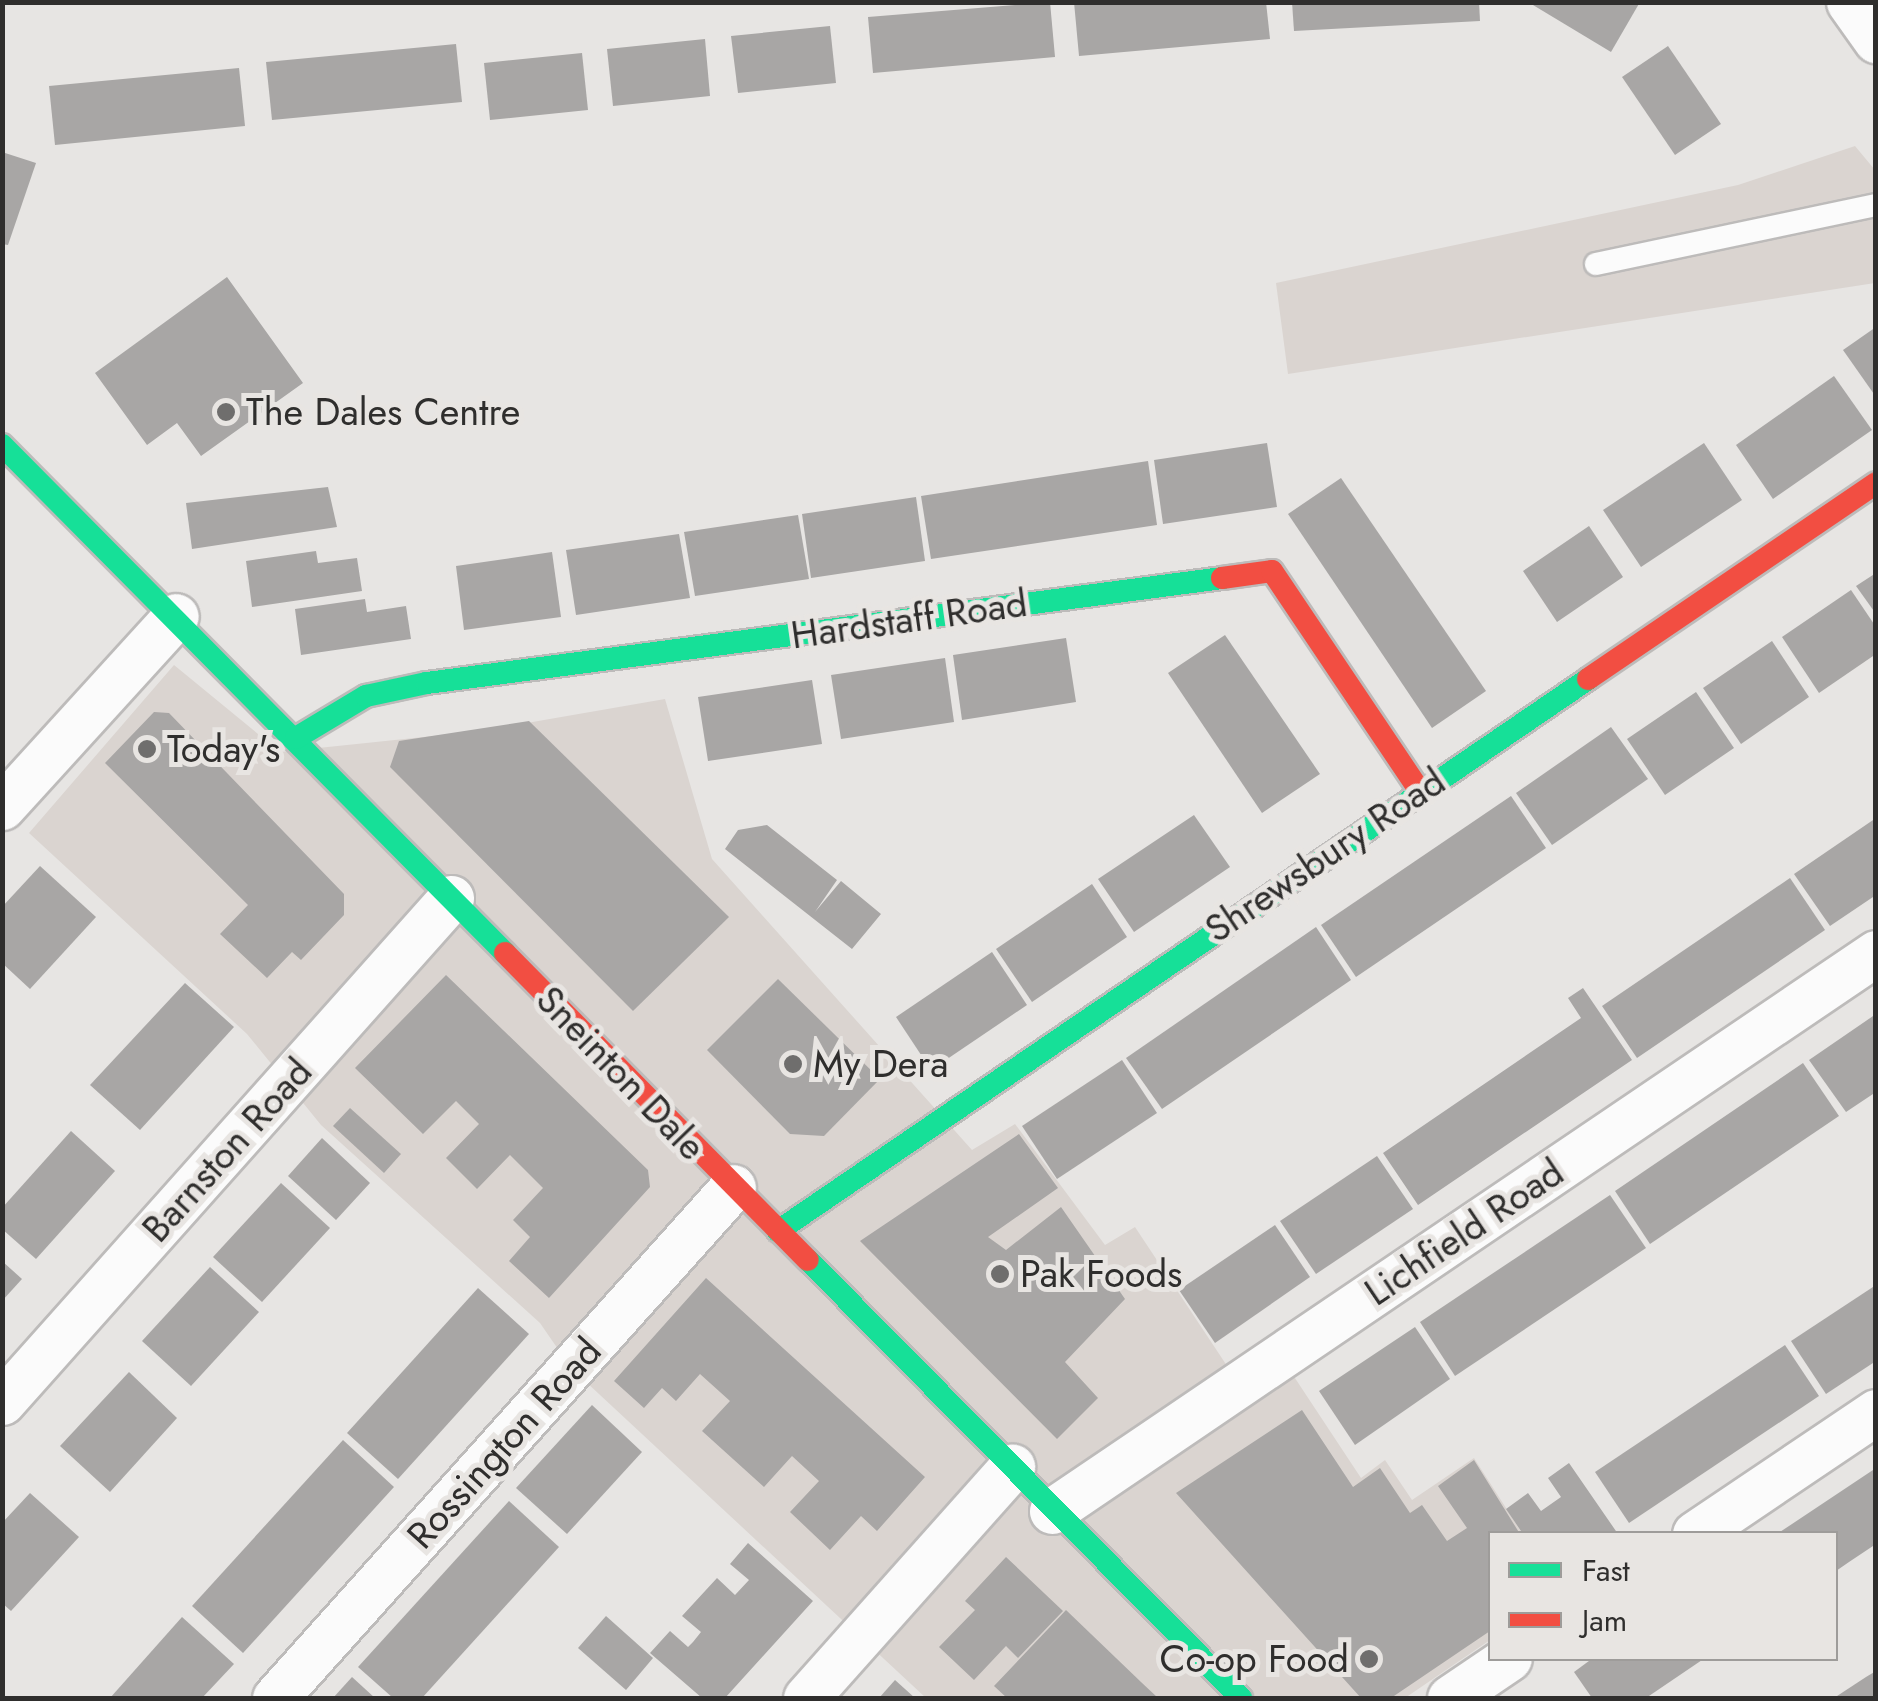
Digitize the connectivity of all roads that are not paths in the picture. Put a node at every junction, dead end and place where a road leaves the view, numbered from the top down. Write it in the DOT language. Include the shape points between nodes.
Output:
graph roads {
  1 [pos="1850,2"];
  2 [pos="1876,40"];
  3 [pos="1876,205"];
  4 [pos="1596,264"];
  5 [pos="2,446"];
  6 [pos="1876,483"];
  7 [pos="176,616"];
  8 [pos="296,738"];
  9 [pos="1420,790"];
  10 [pos="2,808"];
  11 [pos="451,898"];
  12 [pos="1876,953"];
  13 [pos="733,1187"];
  14 [pos="778,1231"];
  15 [pos="2,1402"];
  16 [pos="1876,1412"];
  17 [pos="1012,1467"];
  18 [pos="1052,1512"];
  19 [pos="1699,1531"];
  20 [pos="1505,1661"];
  21 [pos="275,1698"];
  22 [pos="806,1698"];
  23 [pos="1241,1698"];
  24 [pos="1450,1698"];
  1 -- 2 [label="street"];
  3 -- 4 [label="lane"];
  5 -- 7 [label="street, Sneinton Dale"];
  6 -- 9 [label="street, Shrewsbury Road"];
  7 -- 8 [label="street, Sneinton Dale"];
  7 -- 10 [label="street"];
  8 -- 9 [label="street, Hardstaff Road" via="366,696 427,683 1272,571"];
  8 -- 11 [label="street, Sneinton Dale"];
  9 -- 14 [label="street, Shrewsbury Road"];
  11 -- 13 [label="street, Sneinton Dale"];
  11 -- 15 [label="street, Barnston Road"];
  12 -- 18 [label="street, Lichfield Road"];
  13 -- 14 [label="street, Sneinton Dale"];
  13 -- 21 [label="street, Rossington Road"];
  14 -- 17 [label="street, Sneinton Dale"];
  16 -- 19 [label="street"];
  17 -- 18 [label="street, Sneinton Dale"];
  17 -- 22 [label="street"];
  18 -- 23 [label="street, Sneinton Dale"];
  20 -- 24 [label="street"];
}
